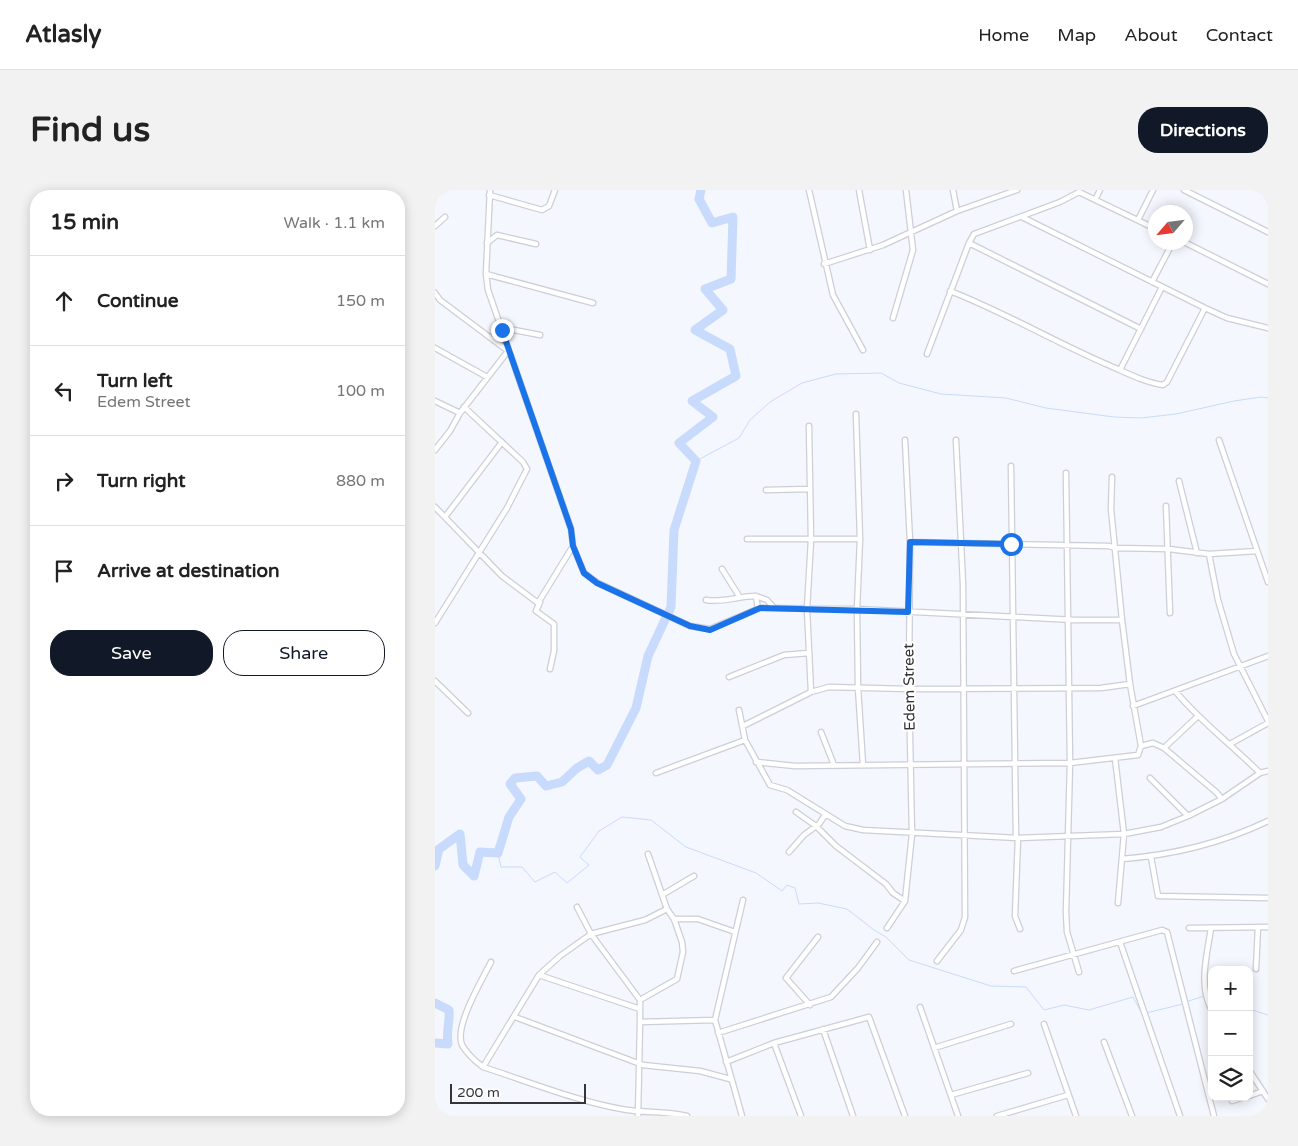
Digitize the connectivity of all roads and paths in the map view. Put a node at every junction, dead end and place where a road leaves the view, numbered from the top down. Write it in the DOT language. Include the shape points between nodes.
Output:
graph roads {
  1 [pos="555,190"];
  2 [pos="809,190"];
  3 [pos="859,190"];
  4 [pos="906,190"];
  5 [pos="953,190"];
  6 [pos="1017,190"];
  7 [pos="1100,190"];
  8 [pos="1153,190"];
  9 [pos="1184,190"];
  10 [pos="489,192"];
  11 [pos="1002,193"];
  12 [pos="1096,198"];
  13 [pos="957,211"];
  14 [pos="1021,216"];
  15 [pos="445,217"];
  16 [pos="1139,220"];
  17 [pos="1148,225"];
  18 [pos="435,226"];
  19 [pos="912,232"];
  20 [pos="1268,232"];
  21 [pos="487,243"];
  22 [pos="969,243"];
  23 [pos="536,244"];
  24 [pos="1193,246"];
  25 [pos="870,250"];
  26 [pos="1169,250"];
  27 [pos="824,264"];
  28 [pos="486,274"];
  29 [pos="1152,282"];
  30 [pos="1268,284"];
  31 [pos="1162,287"];
  32 [pos="950,291"];
  33 [pos="435,293"];
  34 [pos="593,303"];
  35 [pos="1205,308"];
  36 [pos="893,318"];
  37 [pos="1141,328"];
  38 [pos="1268,328"];
  39 [pos="502,330"];
  40 [pos="539,335"];
  41 [pos="435,348"];
  42 [pos="863,350"];
  43 [pos="508,351"];
  44 [pos="927,354"];
  45 [pos="1120,370"];
  46 [pos="487,377"];
  47 [pos="435,401"];
  48 [pos="464,407"];
  49 [pos="460,413"];
  50 [pos="856,414"];
  51 [pos="809,426"];
  52 [pos="905,440"];
  53 [pos="956,440"];
  54 [pos="1219,440"];
  55 [pos="502,442"];
  56 [pos="435,450"];
  57 [pos="1011,466"];
  58 [pos="1066,472"];
  59 [pos="1112,476"];
  60 [pos="1179,481"];
  61 [pos="810,489"];
  62 [pos="766,490"];
  63 [pos="1166,506"];
  64 [pos="435,507"];
  65 [pos="445,517"];
  66 [pos="747,539"];
  67 [pos="860,539"];
  68 [pos="811,540"];
  69 [pos="910,542"];
  70 [pos="961,543"];
  71 [pos="1011,544"];
  72 [pos="1069,545"];
  73 [pos="573,546"];
  74 [pos="1115,548"];
  75 [pos="1169,549"];
  76 [pos="1257,551"];
  77 [pos="479,553"];
  78 [pos="1197,553"];
  79 [pos="1209,554"];
  80 [pos="722,569"];
  81 [pos="1268,582"];
  82 [pos="739,596"];
  83 [pos="756,596"];
  84 [pos="706,600"];
  85 [pos="540,602"];
  86 [pos="774,608"];
  87 [pos="758,609"];
  88 [pos="807,609"];
  89 [pos="857,609"];
  90 [pos="908,612"];
  91 [pos="1170,613"];
  92 [pos="963,614"];
  93 [pos="1013,615"];
  94 [pos="1069,619"];
  95 [pos="1122,620"];
  96 [pos="435,623"];
  97 [pos="809,653"];
  98 [pos="1268,656"];
  99 [pos="1240,666"];
  100 [pos="550,669"];
  101 [pos="729,677"];
  102 [pos="435,681"];
  103 [pos="1130,684"];
  104 [pos="857,688"];
  105 [pos="963,688"];
  106 [pos="1014,688"];
  107 [pos="1069,688"];
  108 [pos="909,689"];
  109 [pos="811,692"];
  110 [pos="1176,692"];
  111 [pos="1133,706"];
  112 [pos="739,710"];
  113 [pos="468,713"];
  114 [pos="1197,717"];
  115 [pos="1268,722"];
  116 [pos="743,726"];
  117 [pos="821,732"];
  118 [pos="745,740"];
  119 [pos="1230,744"];
  120 [pos="1141,746"];
  121 [pos="1164,748"];
  122 [pos="1115,758"];
  123 [pos="756,762"];
  124 [pos="1016,763"];
  125 [pos="1070,763"];
  126 [pos="863,764"];
  127 [pos="912,764"];
  128 [pos="963,764"];
  129 [pos="834,765"];
  130 [pos="1268,771"];
  131 [pos="656,773"];
  132 [pos="1260,773"];
  133 [pos="1150,778"];
  134 [pos="1222,799"];
  135 [pos="796,812"];
  136 [pos="825,815"];
  137 [pos="1188,816"];
  138 [pos="1268,821"];
  139 [pos="816,826"];
  140 [pos="912,834"];
  141 [pos="1124,834"];
  142 [pos="966,835"];
  143 [pos="1069,837"];
  144 [pos="1017,838"];
  145 [pos="789,852"];
  146 [pos="648,854"];
  147 [pos="1151,857"];
  148 [pos="1122,860"];
  149 [pos="694,876"];
  150 [pos="662,895"];
  151 [pos="1268,898"];
  152 [pos="743,900"];
  153 [pos="905,901"];
  154 [pos="1118,903"];
  155 [pos="577,907"];
  156 [pos="667,909"];
  157 [pos="674,919"];
  158 [pos="1258,927"];
  159 [pos="1268,927"];
  160 [pos="887,928"];
  161 [pos="1189,928"];
  162 [pos="1211,928"];
  163 [pos="1020,929"];
  164 [pos="735,932"];
  165 [pos="591,934"];
  166 [pos="818,937"];
  167 [pos="877,942"];
  168 [pos="1120,942"];
  169 [pos="1074,955"];
  170 [pos="937,961"];
  171 [pos="491,962"];
  172 [pos="1256,969"];
  173 [pos="1014,971"];
  174 [pos="1079,972"];
  175 [pos="539,975"];
  176 [pos="639,1000"];
  177 [pos="810,1004"];
  178 [pos="1208,1004"];
  179 [pos="920,1007"];
  180 [pos="640,1009"];
  181 [pos="515,1017"];
  182 [pos="715,1020"];
  183 [pos="640,1022"];
  184 [pos="1011,1024"];
  185 [pos="1045,1024"];
  186 [pos="823,1029"];
  187 [pos="718,1033"];
  188 [pos="1105,1042"];
  189 [pos="775,1043"];
  190 [pos="934,1048"];
  191 [pos="638,1062"];
  192 [pos="726,1062"];
  193 [pos="483,1067"];
  194 [pos="1027,1073"];
  195 [pos="1253,1076"];
  196 [pos="731,1079"];
  197 [pos="1263,1091"];
  198 [pos="951,1095"];
  199 [pos="1068,1095"];
  200 [pos="1253,1095"];
  201 [pos="1268,1099"];
  202 [pos="638,1114"];
  203 [pos="687,1116"];
  204 [pos="743,1116"];
  205 [pos="801,1116"];
  206 [pos="853,1116"];
  207 [pos="905,1116"];
  208 [pos="958,1116"];
  209 [pos="997,1116"];
  210 [pos="1075,1116"];
  211 [pos="1132,1116"];
  212 [pos="1180,1116"];
  213 [pos="1214,1116"];
  1 -- 10 [label="street" via="549,206 542,210"];
  2 -- 27 [label="street"];
  3 -- 25 [label="street"];
  4 -- 19 [label="street"];
  5 -- 13 [label="street"];
  6 -- 11 [label="street"];
  7 -- 12 [label="street"];
  8 -- 16 [label="street"];
  9 -- 20 [label="street"];
  10 -- 21 [label="street"];
  11 -- 13 [label="street"];
  12 -- 14 [label="street" via="1079,192"];
  12 -- 16 [label="street"];
  13 -- 19 [label="street"];
  14 -- 22 [label="street" via="975,234"];
  14 -- 29 [label="street"];
  15 -- 18 [label="street"];
  16 -- 17 [label="street"];
  19 -- 25 [label="street"];
  19 -- 36 [label="street" via="913,250"];
  21 -- 23 [label="street" via="497,235"];
  21 -- 28 [label="street"];
  22 -- 32 [label="street"];
  22 -- 37 [label="street"];
  24 -- 30 [label="street"];
  25 -- 27 [label="street"];
  26 -- 29 [label="street"];
  27 -- 42 [label="street" via="833,295"];
  28 -- 34 [label="street"];
  28 -- 39 [label="street"];
  29 -- 31 [label="street"];
  31 -- 35 [label="street"];
  31 -- 37 [label="street"];
  32 -- 44 [label="street"];
  32 -- 45 [label="street"];
  33 -- 43 [label="street"];
  35 -- 38 [label="street" via="1227,318"];
  35 -- 45 [label="street" via="1165,383 1143,380"];
  37 -- 45 [label="street"];
  39 -- 40 [label="street" via="509,328"];
  39 -- 43 [label="street"];
  41 -- 46 [label="street"];
  43 -- 46 [label="street"];
  43 -- 73 [label="street" via="571,529"];
  46 -- 48 [label="street"];
  47 -- 49 [label="street"];
  48 -- 49 [label="street"];
  48 -- 55 [label="street"];
  49 -- 56 [label="street"];
  50 -- 67 [label="street"];
  51 -- 61 [label="street"];
  52 -- 69 [label="street, Edem Street"];
  53 -- 70 [label="street"];
  54 -- 76 [label="street"];
  55 -- 65 [label="street"];
  55 -- 77 [label="street" via="527,469"];
  57 -- 71 [label="street"];
  58 -- 72 [label="street"];
  59 -- 74 [label="street"];
  60 -- 78 [label="street"];
  61 -- 62 [label="street"];
  61 -- 68 [label="street"];
  63 -- 75 [label="street"];
  64 -- 65 [label="street"];
  65 -- 77 [label="street"];
  66 -- 68 [label="street"];
  67 -- 68 [label="street"];
  67 -- 89 [label="street"];
  68 -- 88 [label="street"];
  69 -- 70 [label="street"];
  69 -- 90 [label="street, Edem Street"];
  70 -- 71 [label="street"];
  70 -- 92 [label="street"];
  71 -- 72 [label="street"];
  71 -- 93 [label="street"];
  72 -- 74 [label="street"];
  72 -- 94 [label="street"];
  73 -- 85 [label="street"];
  73 -- 87 [label="street" via="584,573 597,583 683,623 710,630"];
  74 -- 75 [label="street"];
  74 -- 95 [label="street"];
  75 -- 78 [label="street"];
  75 -- 91 [label="street"];
  76 -- 79 [label="street"];
  76 -- 81 [label="street"];
  77 -- 85 [label="street" via="519,590"];
  77 -- 96 [label="street"];
  78 -- 79 [label="street"];
  79 -- 99 [label="street" via="1219,600"];
  80 -- 82 [label="street"];
  82 -- 83 [label="street"];
  82 -- 84 [label="street" via="713,602"];
  83 -- 86 [label="street" via="767,600"];
  83 -- 87 [label="street"];
  85 -- 100 [label="street" via="536,611 554,624"];
  86 -- 87 [label="street"];
  86 -- 88 [label="street"];
  88 -- 89 [label="street"];
  88 -- 97 [label="street"];
  89 -- 90 [label="street"];
  89 -- 104 [label="street"];
  90 -- 92 [label="street"];
  90 -- 108 [label="street, Edem Street"];
  92 -- 93 [label="street"];
  92 -- 105 [label="street"];
  93 -- 94 [label="street"];
  93 -- 106 [label="street"];
  94 -- 95 [label="street"];
  94 -- 107 [label="street"];
  95 -- 103 [label="street"];
  97 -- 101 [label="street" via="784,655"];
  97 -- 109 [label="street"];
  98 -- 99 [label="street"];
  99 -- 110 [label="street"];
  99 -- 115 [label="street"];
  102 -- 113 [label="street"];
  103 -- 107 [label="street"];
  103 -- 111 [label="street"];
  104 -- 108 [label="street"];
  104 -- 109 [label="street" via="829,687"];
  104 -- 126 [label="street"];
  105 -- 106 [label="street"];
  105 -- 108 [label="street"];
  105 -- 128 [label="street"];
  106 -- 107 [label="street"];
  106 -- 124 [label="street"];
  107 -- 125 [label="street"];
  108 -- 127 [label="street, Edem Street"];
  109 -- 116 [label="street"];
  110 -- 111 [label="street"];
  110 -- 114 [label="street"];
  111 -- 120 [label="street"];
  112 -- 116 [label="street"];
  114 -- 119 [label="street"];
  114 -- 121 [label="street"];
  115 -- 119 [label="street"];
  116 -- 118 [label="street"];
  117 -- 129 [label="street"];
  118 -- 123 [label="street"];
  118 -- 131 [label="street"];
  119 -- 132 [label="street"];
  120 -- 121 [label="street" via="1153,743"];
  120 -- 122 [label="street" via="1139,755"];
  121 -- 134 [label="street"];
  122 -- 125 [label="street"];
  122 -- 141 [label="street"];
  123 -- 129 [label="street"];
  123 -- 136 [label="street" via="769,785 787,790"];
  124 -- 125 [label="street"];
  124 -- 128 [label="street"];
  124 -- 144 [label="street"];
  125 -- 143 [label="street"];
  126 -- 127 [label="street"];
  126 -- 129 [label="street"];
  127 -- 128 [label="street"];
  127 -- 140 [label="street, Edem Street"];
  128 -- 142 [label="street"];
  130 -- 132 [label="street"];
  132 -- 134 [label="street"];
  133 -- 137 [label="street"];
  134 -- 137 [label="street"];
  135 -- 139 [label="street"];
  136 -- 139 [label="street"];
  136 -- 140 [label="street" via="845,826 863,830"];
  137 -- 141 [label="street" via="1161,827"];
  138 -- 147 [label="street" via="1235,837"];
  139 -- 145 [label="street"];
  139 -- 153 [label="street"];
  140 -- 142 [label="street"];
  140 -- 153 [label="street, Edem Street"];
  141 -- 143 [label="street"];
  141 -- 148 [label="street"];
  142 -- 144 [label="street"];
  142 -- 170 [label="street" via="964,924"];
  143 -- 144 [label="street"];
  143 -- 169 [label="street" via="1066,912 1067,932"];
  144 -- 163 [label="street" via="1015,916"];
  146 -- 150 [label="street"];
  147 -- 148 [label="street"];
  147 -- 151 [label="street" via="1159,896"];
  148 -- 154 [label="street"];
  149 -- 150 [label="street"];
  150 -- 156 [label="street"];
  152 -- 164 [label="street"];
  153 -- 160 [label="street, Edem Street"];
  155 -- 165 [label="street"];
  156 -- 157 [label="street"];
  156 -- 165 [label="street" via="645,920"];
  157 -- 164 [label="street" via="698,919"];
  157 -- 176 [label="street" via="683,952 677,979"];
  158 -- 159 [label="street"];
  158 -- 162 [label="street"];
  158 -- 172 [label="street"];
  161 -- 162 [label="street"];
  162 -- 178 [label="street" via="1203,982"];
  164 -- 182 [label="street"];
  165 -- 175 [label="street"];
  165 -- 176 [label="street"];
  166 -- 177 [label="street" via="786,978"];
  167 -- 177 [label="street" via="831,997"];
  168 -- 169 [label="street"];
  168 -- 212 [label="street"];
  168 -- 213 [label="street" via="1162,930 1167,932"];
  169 -- 173 [label="street"];
  169 -- 174 [label="street"];
  171 -- 193 [label="street" via="461,1030 463,1045"];
  175 -- 180 [label="street"];
  175 -- 181 [label="street"];
  176 -- 180 [label="street"];
  177 -- 187 [label="street"];
  179 -- 190 [label="street"];
  180 -- 183 [label="street"];
  181 -- 191 [label="street"];
  181 -- 193 [label="street"];
  182 -- 183 [label="street"];
  182 -- 187 [label="street"];
  183 -- 191 [label="street"];
  184 -- 190 [label="street"];
  185 -- 199 [label="street"];
  186 -- 189 [label="street"];
  186 -- 206 [label="street"];
  186 -- 207 [label="street" via="864,1017 871,1018"];
  187 -- 192 [label="street"];
  188 -- 211 [label="street"];
  189 -- 192 [label="street"];
  189 -- 205 [label="street"];
  190 -- 198 [label="street"];
  191 -- 196 [label="street"];
  191 -- 202 [label="street"];
  192 -- 196 [label="street"];
  193 -- 202 [label="street"];
  194 -- 198 [label="street"];
  195 -- 197 [label="street"];
  196 -- 204 [label="street"];
  197 -- 200 [label="street"];
  197 -- 201 [label="street"];
  198 -- 208 [label="street"];
  199 -- 209 [label="street"];
  199 -- 210 [label="street"];
  202 -- 203 [label="street" via="668,1112"];
}
